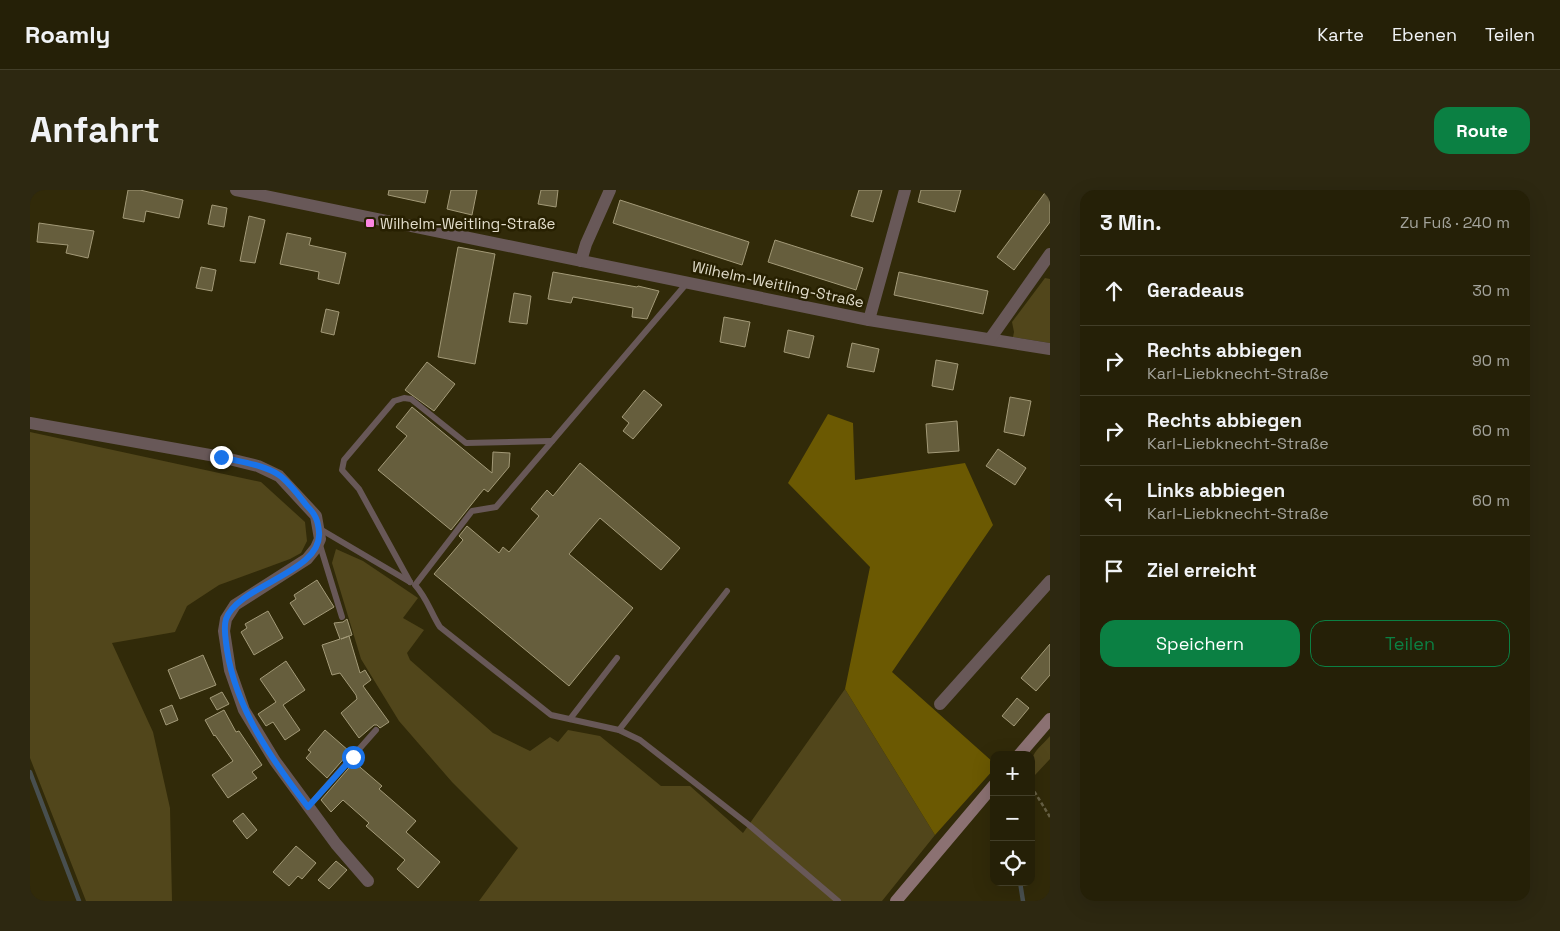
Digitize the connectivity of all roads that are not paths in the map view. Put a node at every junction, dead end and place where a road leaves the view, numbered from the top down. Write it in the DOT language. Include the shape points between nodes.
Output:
graph roads {
  1 [pos="236,190"];
  2 [pos="610,190"];
  3 [pos="905,190"];
  4 [pos="1050,254"];
  5 [pos="581,261"];
  6 [pos="688,282"];
  7 [pos="869,320"];
  8 [pos="990,339"];
  9 [pos="1050,349"];
  10 [pos="30,423"];
  11 [pos="552,441"];
  12 [pos="319,535"];
  13 [pos="1050,581"];
  14 [pos="413,584"];
  15 [pos="727,591"];
  16 [pos="342,617"];
  17 [pos="617,658"];
  18 [pos="940,704"];
  19 [pos="570,719"];
  20 [pos="1050,719"];
  21 [pos="376,730"];
  22 [pos="619,730"];
  23 [pos="1022,751"];
  24 [pos="990,790"];
  25 [pos="308,807"];
  26 [pos="368,881"];
  27 [pos="838,901"];
  28 [pos="896,901"];
  1 -- 5 [label="street, Wilhelm-Weitling-Straße"];
  2 -- 5 [label="street"];
  3 -- 7 [label="street"];
  4 -- 8 [label="street"];
  5 -- 6 [label="street, Wilhelm-Weitling-Straße"];
  6 -- 7 [label="street, Wilhelm-Weitling-Straße"];
  6 -- 11 [label="lane"];
  7 -- 8 [label="street, Wilhelm-Weitling-Straße"];
  8 -- 9 [label="street, Wilhelm-Weitling-Straße"];
  10 -- 12 [label="street" via="258,466 279,476 316,516"];
  11 -- 14 [label="lane" via="496,506 472,511"];
  11 -- 14 [label="lane" via="466,443 411,399 394,401 344,460 342,470 359,489"];
  12 -- 14 [label="lane"];
  12 -- 16 [label="lane"];
  12 -- 25 [label="street" via="316,548 307,559 235,605 226,619 224,631 230,670 244,710 275,762"];
  13 -- 18 [label="street"];
  14 -- 19 [label="lane" via="425,595 440,627 551,715"];
  15 -- 22 [label="lane"];
  17 -- 19 [label="lane"];
  19 -- 22 [label="lane"];
  20 -- 23 [label="main road"];
  21 -- 25 [label="lane"];
  22 -- 27 [label="lane" via="656,752"];
  24 -- 28 [label="main road"];
  25 -- 26 [label="street"];
}
